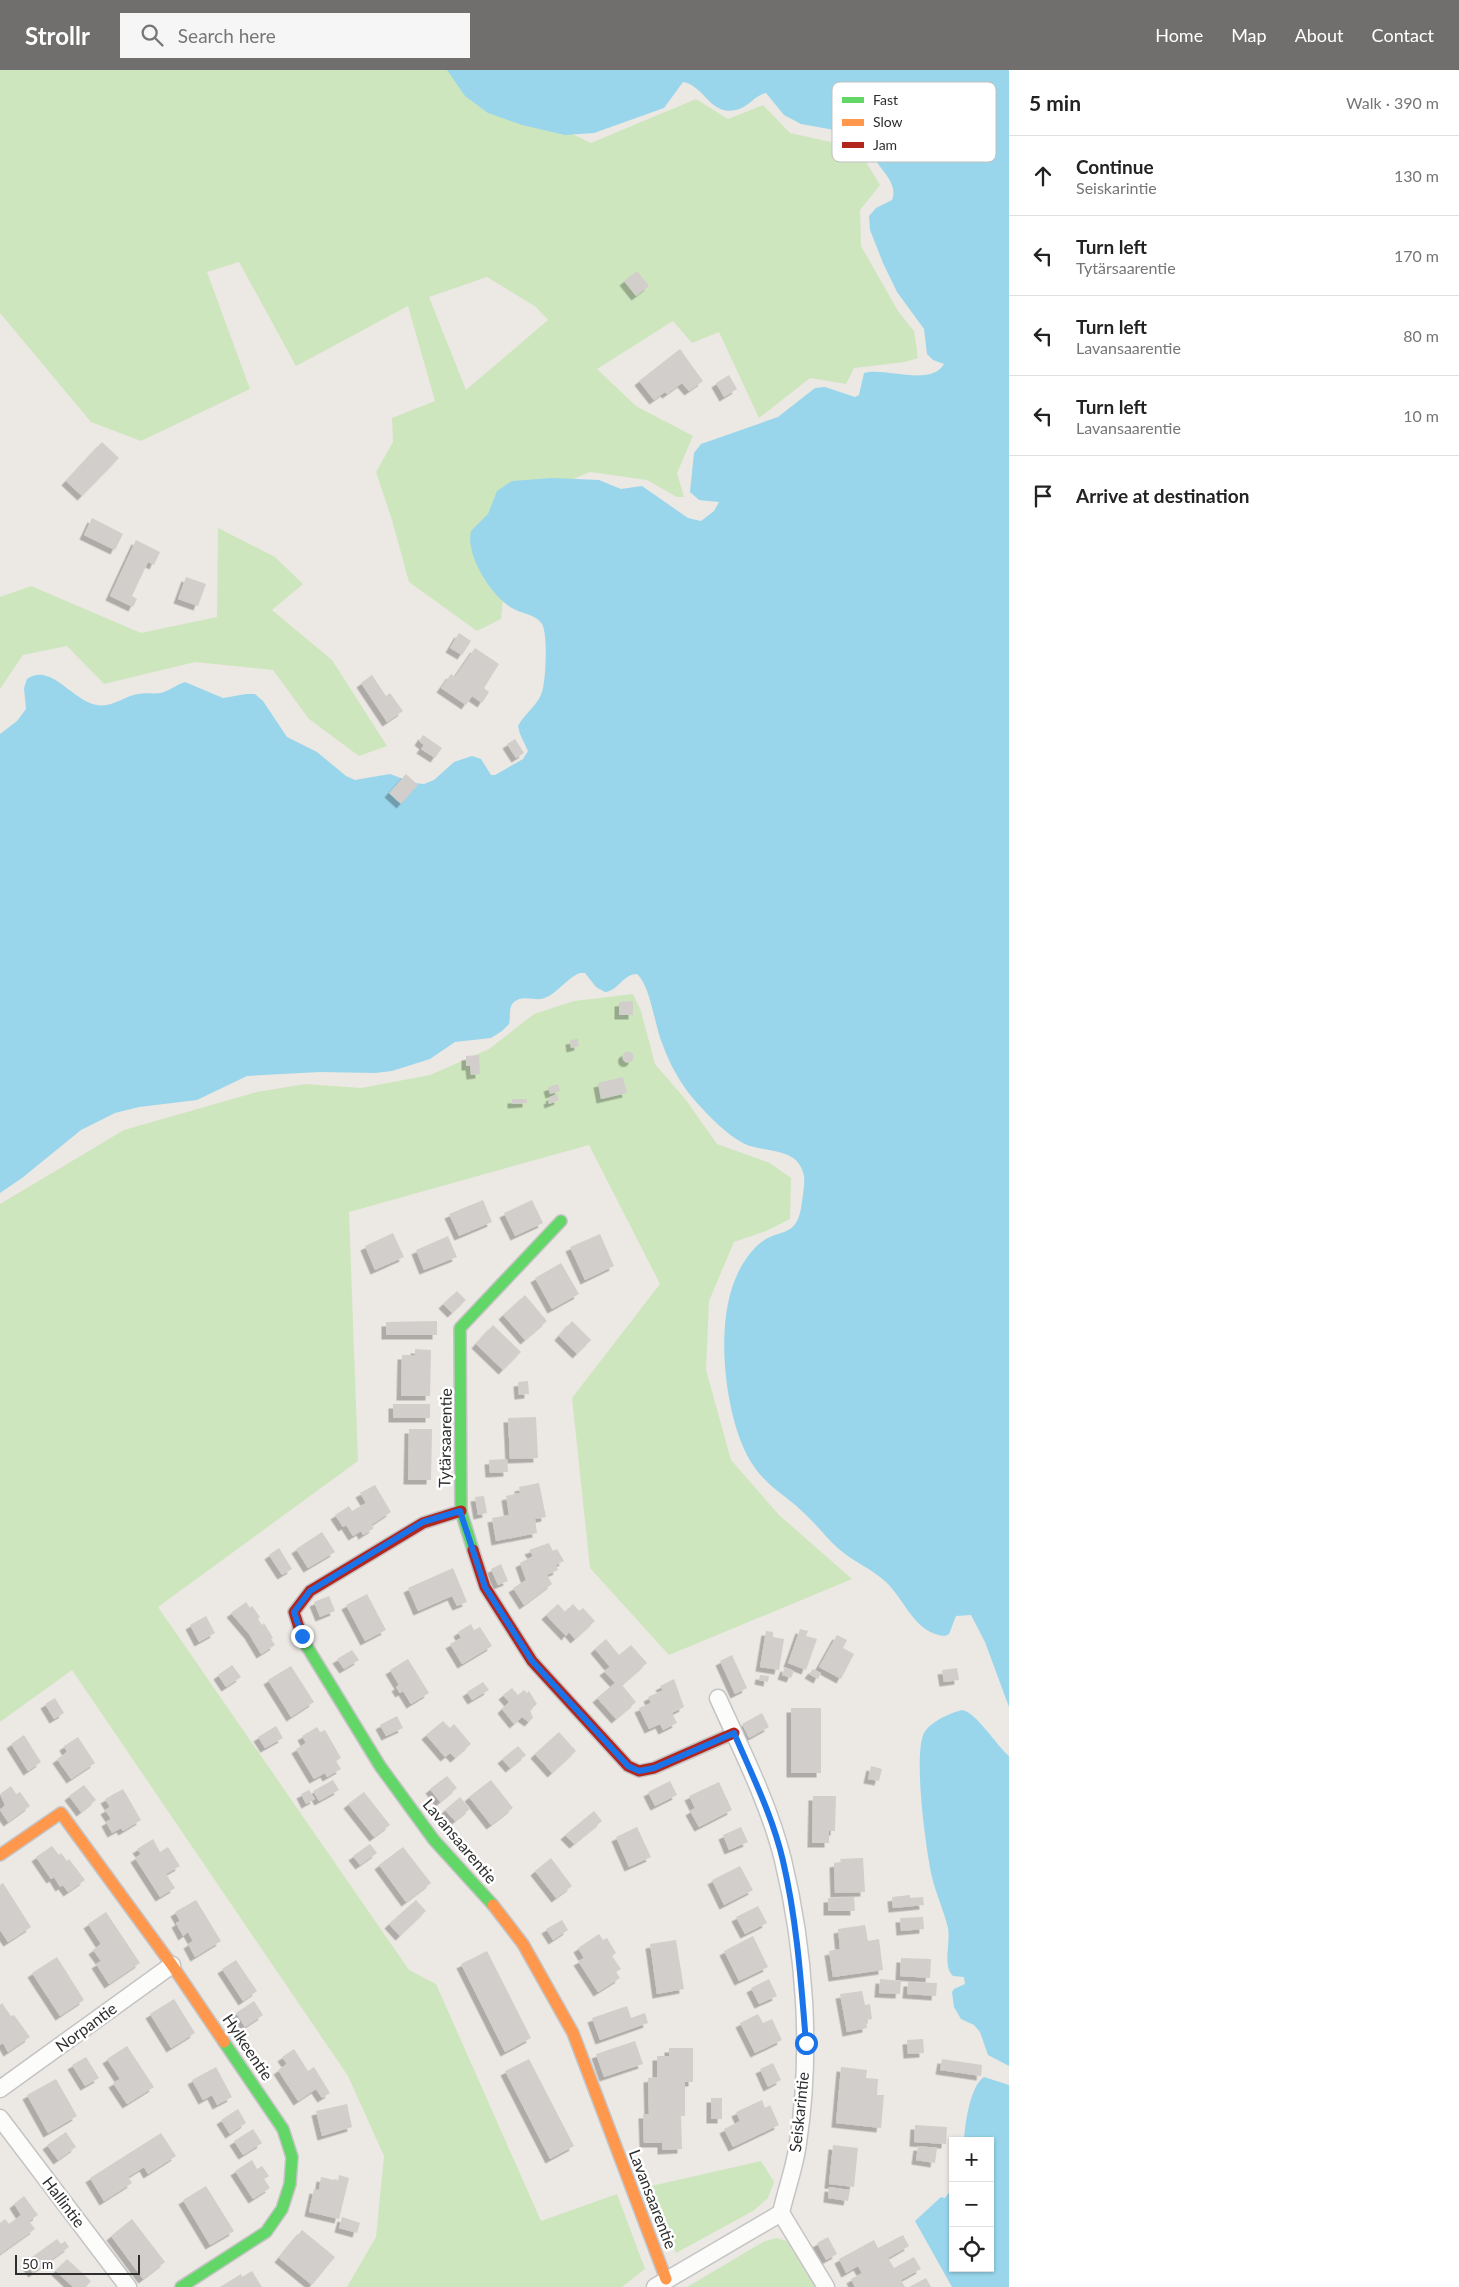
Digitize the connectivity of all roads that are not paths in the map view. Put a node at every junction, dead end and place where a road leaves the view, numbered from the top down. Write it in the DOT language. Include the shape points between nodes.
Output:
graph roads {
  1 [pos="562,1221"];
  2 [pos="460,1511"];
  3 [pos="718,1698"];
  4 [pos="734,1733"];
  5 [pos="0,1855"];
  6 [pos="172,1965"];
  7 [pos="0,2089"];
  8 [pos="0,2118"];
  9 [pos="780,2213"];
  10 [pos="660,2283"];
  11 [pos="128,2287"];
  12 [pos="181,2287"];
  13 [pos="826,2287"];
  1 -- 2 [label="street, Tytärsaarentie" via="460,1328"];
  2 -- 4 [label="street, Tytärsaarentie" via="485,1587 532,1661 628,1766 639,1771 654,1768"];
  2 -- 10 [label="street, Lavansaarentie" via="423,1522 310,1591 294,1612 302,1636 380,1766 434,1840 483,1893 523,1944 573,2033"];
  3 -- 4 [label="street, Seiskarintie"];
  4 -- 9 [label="street, Seiskarintie" via="761,1794 783,1860 798,1941 806,2043 798,2144"];
  5 -- 6 [label="street, Hylkeentie" via="61,1813"];
  6 -- 7 [label="street, Norpantie"];
  6 -- 12 [label="street, Hylkeentie" via="283,2129 292,2157 290,2184 266,2232"];
  8 -- 11 [label="street, Hallintie"];
  9 -- 10 [label="street"];
  9 -- 13 [label="street"];
}
